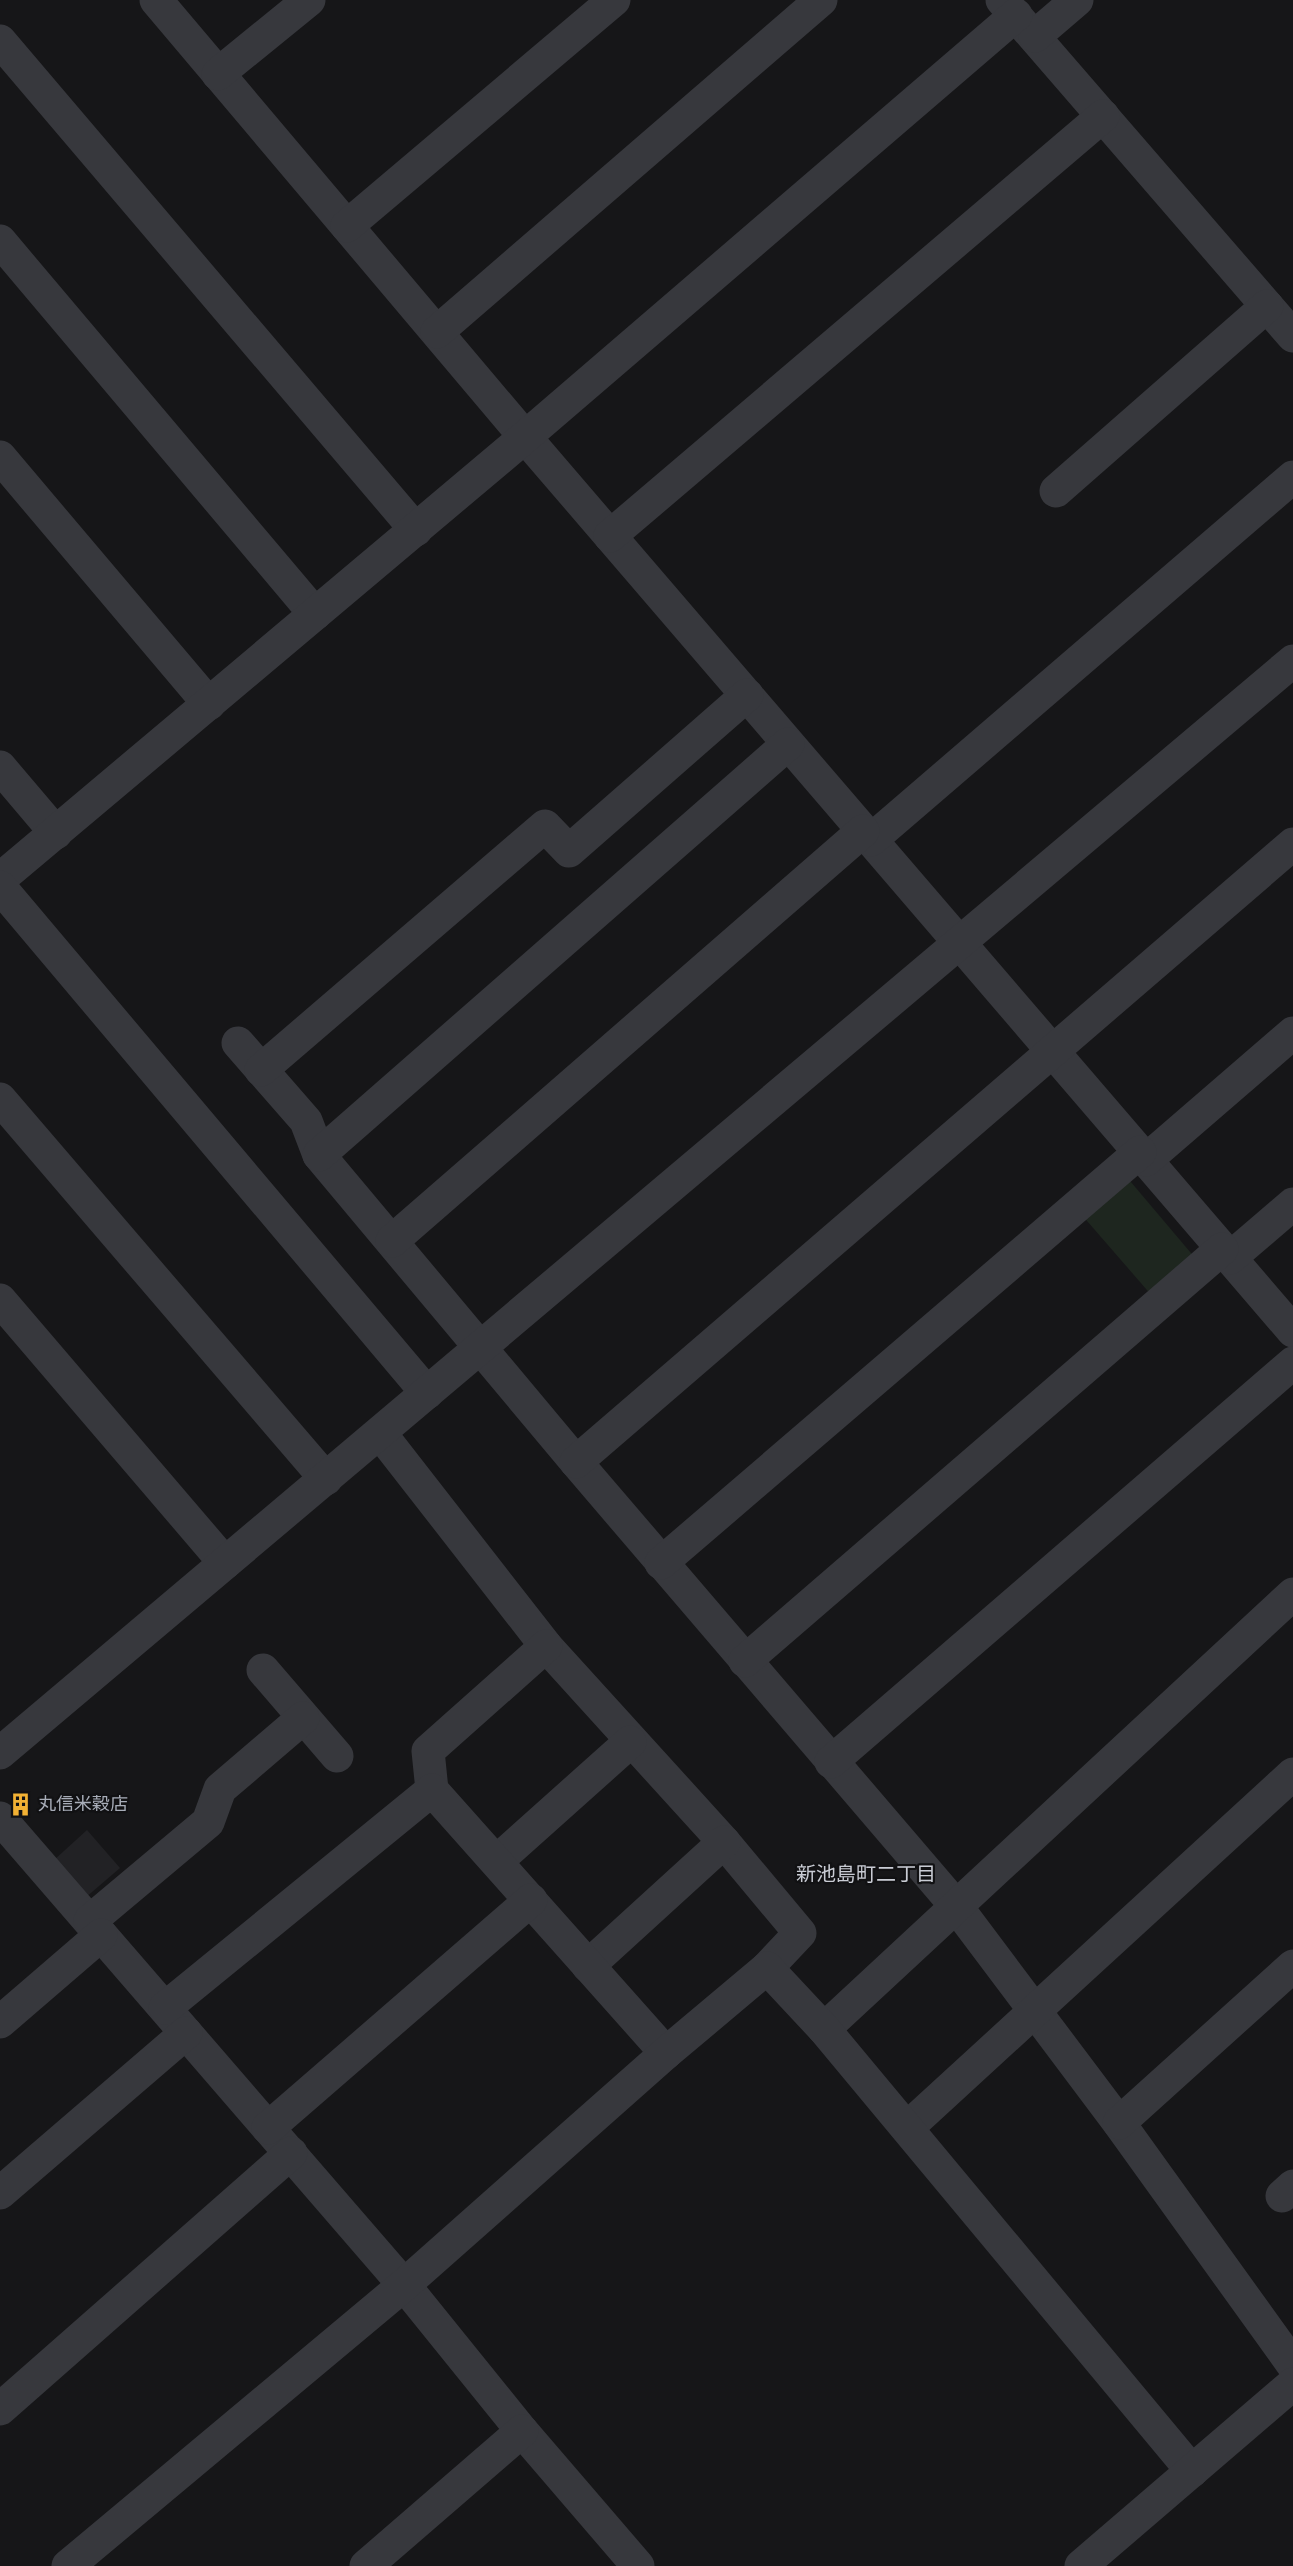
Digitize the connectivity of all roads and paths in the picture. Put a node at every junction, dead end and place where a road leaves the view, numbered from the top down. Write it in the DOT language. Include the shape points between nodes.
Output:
graph roads {
  1 [pos="156,0"];
  2 [pos="309,0"];
  3 [pos="614,0"];
  4 [pos="821,0"];
  5 [pos="1077,0"];
  6 [pos="1018,17"];
  7 [pos="0,41"];
  8 [pos="218,74"];
  9 [pos="1103,116"];
  10 [pos="347,226"];
  11 [pos="0,241"];
  12 [pos="1282,313"];
  13 [pos="436,332"];
  14 [pos="525,437"];
  15 [pos="0,457"];
  16 [pos="1293,477"];
  17 [pos="1056,491"];
  18 [pos="416,530"];
  19 [pos="610,536"];
  20 [pos="315,614"];
  21 [pos="1293,661"];
  22 [pos="747,695"];
  23 [pos="209,704"];
  24 [pos="788,744"];
  25 [pos="0,767"];
  26 [pos="56,833"];
  27 [pos="867,835"];
  28 [pos="1293,844"];
  29 [pos="0,879"];
  30 [pos="0,887"];
  31 [pos="960,943"];
  32 [pos="1293,1033"];
  33 [pos="238,1043"];
  34 [pos="1054,1052"];
  35 [pos="261,1070"];
  36 [pos="0,1099"];
  37 [pos="319,1155"];
  38 [pos="1143,1156"];
  39 [pos="1293,1204"];
  40 [pos="392,1241"];
  41 [pos="1226,1253"];
  42 [pos="0,1300"];
  43 [pos="1293,1331"];
  44 [pos="480,1348"];
  45 [pos="1293,1363"];
  46 [pos="427,1393"];
  47 [pos="380,1433"];
  48 [pos="576,1462"];
  49 [pos="326,1479"];
  50 [pos="225,1563"];
  51 [pos="661,1563"];
  52 [pos="1293,1594"];
  53 [pos="546,1646"];
  54 [pos="745,1661"];
  55 [pos="263,1670"];
  56 [pos="303,1718"];
  57 [pos="630,1742"];
  58 [pos="0,1753"];
  59 [pos="337,1756"];
  60 [pos="831,1762"];
  61 [pos="1293,1774"];
  62 [pos="432,1790"];
  63 [pos="5,1835"];
  64 [pos="723,1842"];
  65 [pos="497,1861"];
  66 [pos="531,1900"];
  67 [pos="956,1906"];
  68 [pos="95,1928"];
  69 [pos="588,1966"];
  70 [pos="1293,1966"];
  71 [pos="767,1968"];
  72 [pos="165,2008"];
  73 [pos="1035,2011"];
  74 [pos="0,2022"];
  75 [pos="824,2029"];
  76 [pos="186,2033"];
  77 [pos="666,2053"];
  78 [pos="1119,2123"];
  79 [pos="268,2128"];
  80 [pos="907,2128"];
  81 [pos="291,2154"];
  82 [pos="0,2193"];
  83 [pos="404,2284"];
  84 [pos="1293,2365"];
  85 [pos="1293,2384"];
  86 [pos="0,2409"];
  87 [pos="522,2431"];
  88 [pos="1192,2471"];
  89 [pos="68,2566"];
  90 [pos="366,2566"];
  91 [pos="638,2566"];
  92 [pos="1081,2566"];
  1 -- 8 [label="street"];
  2 -- 8 [label="street"];
  3 -- 10 [label="street"];
  4 -- 13 [label="street"];
  5 -- 6 [label="street"];
  6 -- 9 [label="street"];
  6 -- 14 [label="street"];
  7 -- 18 [label="street"];
  8 -- 10 [label="street"];
  9 -- 12 [label="street"];
  9 -- 19 [label="street"];
  10 -- 13 [label="street"];
  11 -- 20 [label="street"];
  12 -- 17 [label="street"];
  13 -- 14 [label="street"];
  14 -- 18 [label="street"];
  14 -- 19 [label="street"];
  15 -- 23 [label="street"];
  16 -- 27 [label="street"];
  18 -- 20 [label="street"];
  19 -- 22 [label="street"];
  20 -- 23 [label="street"];
  21 -- 31 [label="street"];
  22 -- 24 [label="street"];
  22 -- 35 [label="street" via="569,851 545,826"];
  23 -- 26 [label="street"];
  24 -- 27 [label="street"];
  24 -- 37 [label="street"];
  25 -- 26 [label="street"];
  26 -- 29 [label="street"];
  27 -- 31 [label="street"];
  27 -- 40 [label="street"];
  28 -- 34 [label="street"];
  30 -- 46 [label="street"];
  31 -- 34 [label="street"];
  31 -- 44 [label="street"];
  32 -- 38 [label="street"];
  33 -- 35 [label="street"];
  34 -- 38 [label="street"];
  34 -- 48 [label="street"];
  35 -- 37 [label="street" via="306,1121"];
  36 -- 49 [label="street"];
  37 -- 40 [label="street"];
  38 -- 41 [label="street"];
  38 -- 51 [label="street"];
  39 -- 41 [label="street"];
  40 -- 44 [label="street"];
  41 -- 43 [label="street"];
  41 -- 54 [label="street"];
  42 -- 50 [label="street"];
  44 -- 46 [label="street"];
  44 -- 48 [label="street"];
  45 -- 60 [label="street"];
  46 -- 47 [label="street"];
  47 -- 49 [label="street"];
  47 -- 53 [label="street"];
  48 -- 51 [label="street"];
  49 -- 50 [label="street"];
  50 -- 58 [label="street"];
  51 -- 54 [label="street"];
  52 -- 67 [label="street"];
  53 -- 57 [label="street"];
  53 -- 62 [label="street" via="428,1751"];
  54 -- 60 [label="street"];
  55 -- 56 [label="street"];
  56 -- 59 [label="street"];
  56 -- 68 [label="street" via="220,1789 208,1822"];
  57 -- 64 [label="street"];
  57 -- 65 [label="street"];
  60 -- 67 [label="street"];
  61 -- 73 [label="street"];
  62 -- 65 [label="street"];
  62 -- 72 [label="street"];
  63 -- 68 [label="street"];
  64 -- 69 [label="street"];
  64 -- 71 [label="street" via="800,1933"];
  65 -- 66 [label="street"];
  66 -- 69 [label="street"];
  66 -- 79 [label="street"];
  67 -- 73 [label="street"];
  67 -- 75 [label="street"];
  68 -- 72 [label="street"];
  68 -- 74 [label="street"];
  69 -- 77 [label="street"];
  70 -- 78 [label="street"];
  71 -- 75 [label="street"];
  71 -- 77 [label="street"];
  72 -- 76 [label="street"];
  73 -- 78 [label="street"];
  73 -- 80 [label="street"];
  75 -- 80 [label="street"];
  76 -- 79 [label="street"];
  76 -- 82 [label="street"];
  77 -- 83 [label="street"];
  78 -- 84 [label="street"];
  79 -- 81 [label="street"];
  80 -- 88 [label="street"];
  81 -- 83 [label="street"];
  81 -- 86 [label="street"];
  83 -- 87 [label="street"];
  83 -- 89 [label="street"];
  85 -- 88 [label="street"];
  87 -- 90 [label="street"];
  87 -- 91 [label="street"];
  88 -- 92 [label="street"];
}
